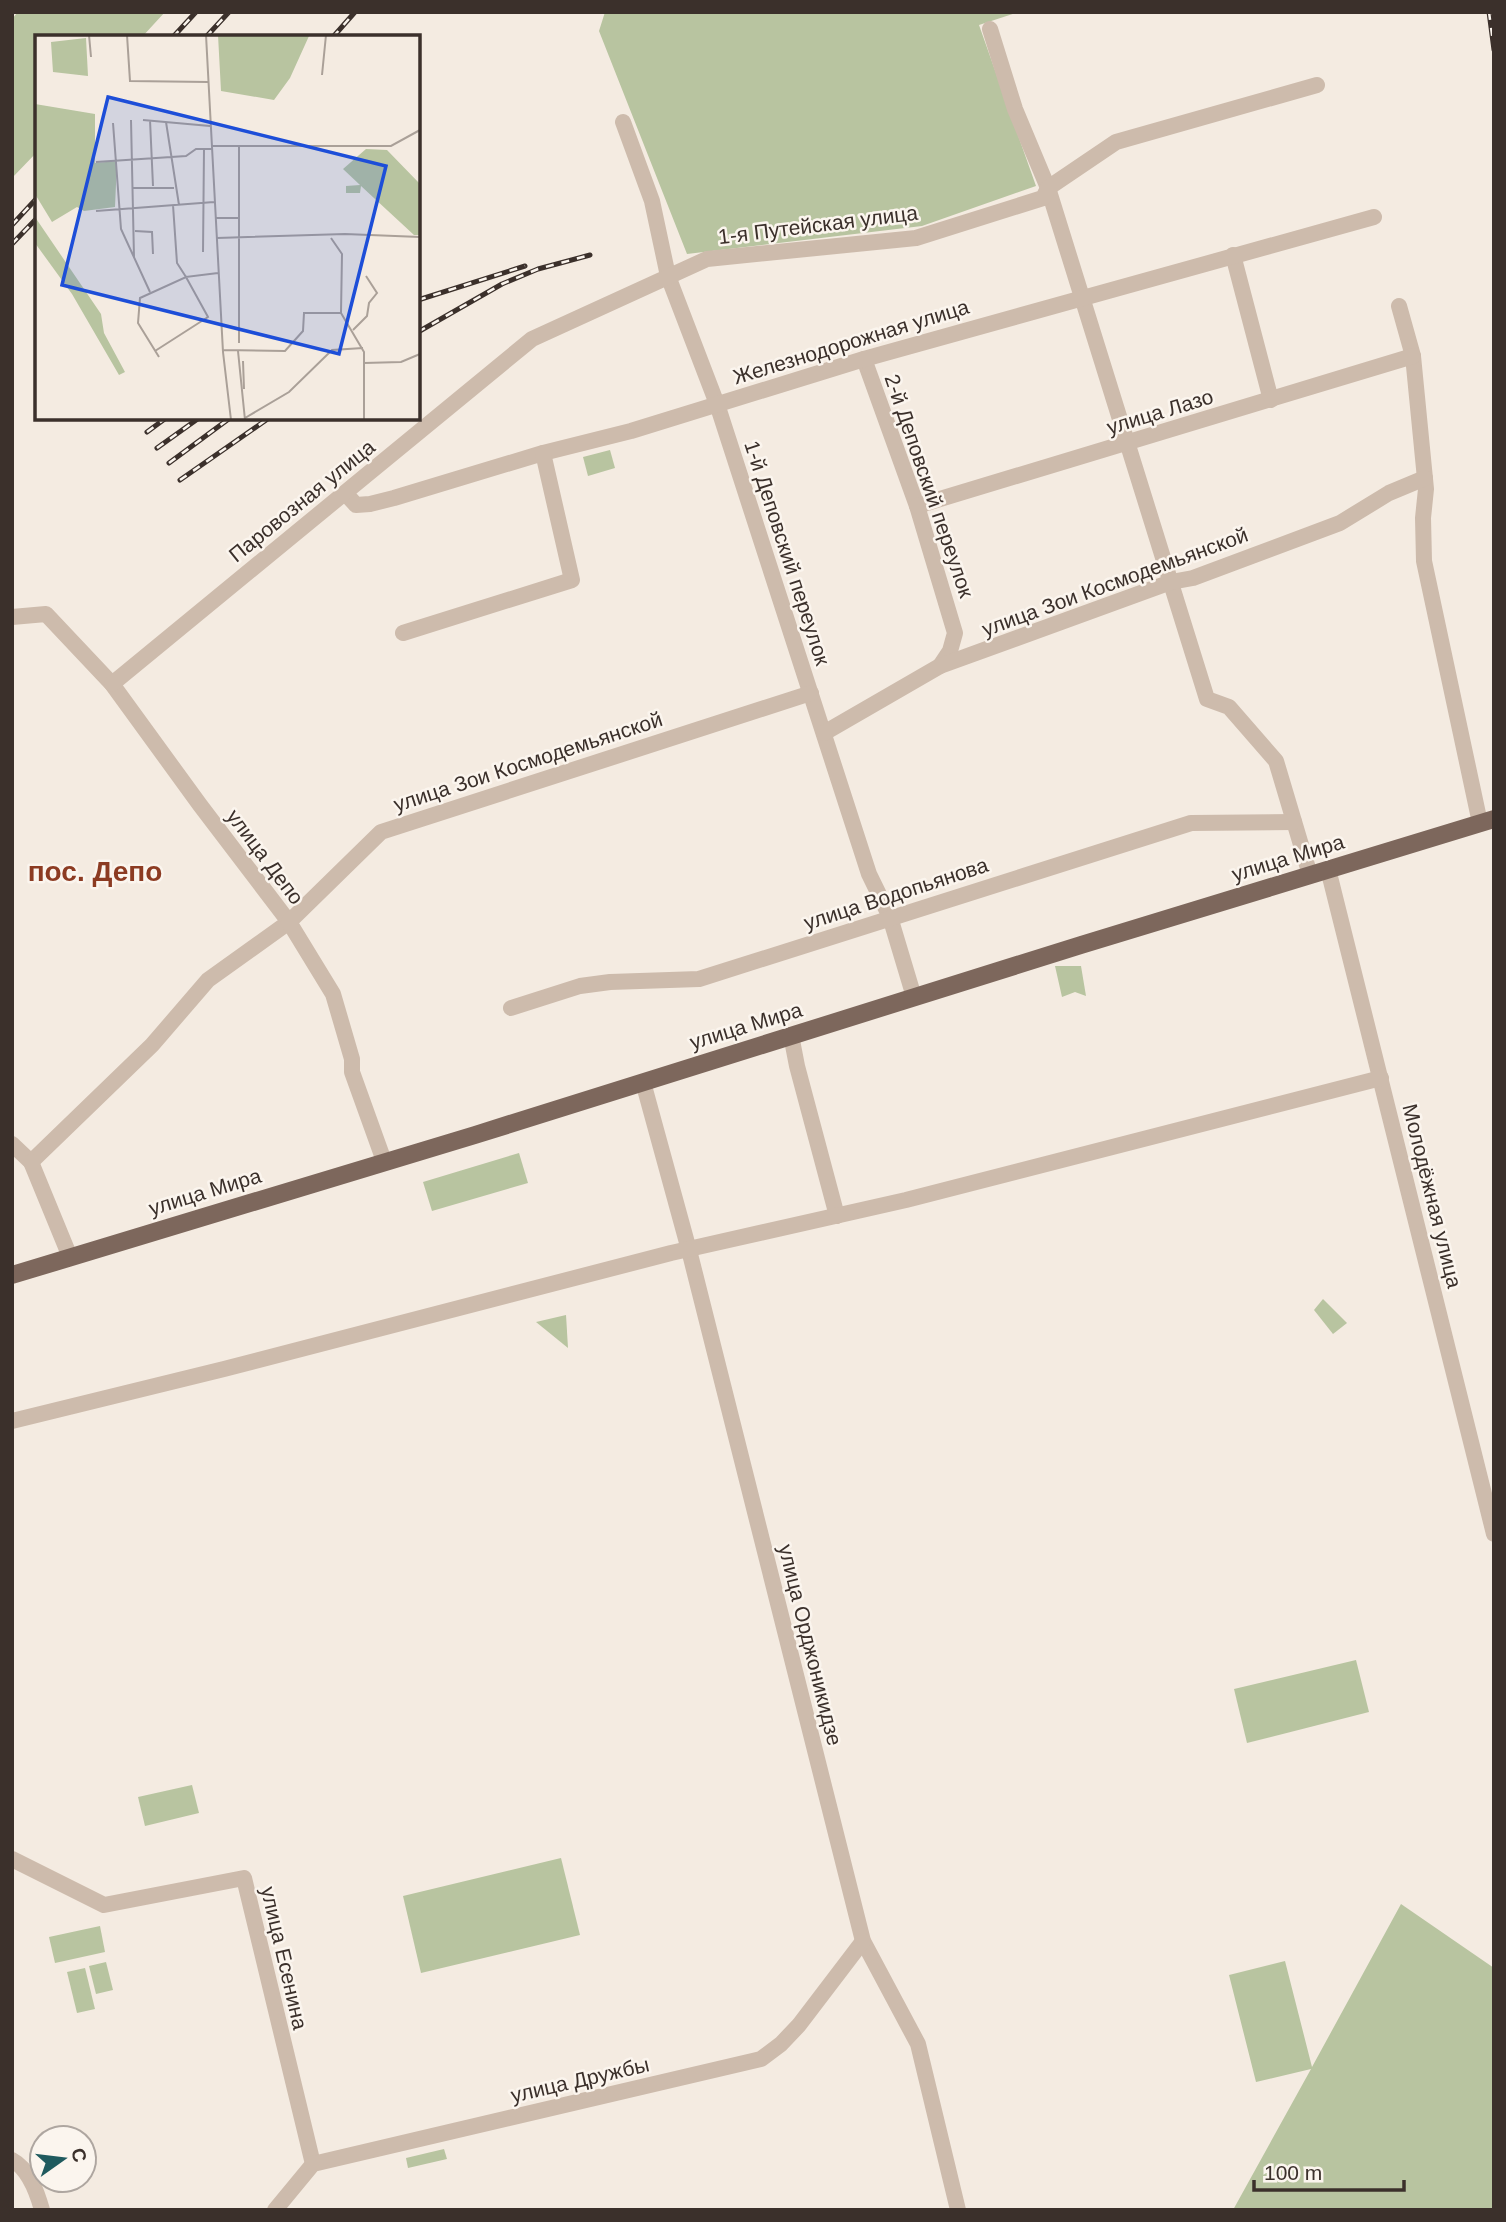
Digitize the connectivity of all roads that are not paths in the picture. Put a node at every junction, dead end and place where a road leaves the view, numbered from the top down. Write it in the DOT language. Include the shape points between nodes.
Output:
graph roads {
  1 [pos="990,29"];
  2 [pos="1317,85"];
  3 [pos="623,122"];
  4 [pos="1048,188"];
  5 [pos="1374,217"];
  6 [pos="1233,255"];
  7 [pos="668,276"];
  8 [pos="1083,297"];
  9 [pos="1399,306"];
  10 [pos="1413,356"];
  11 [pos="864,359"];
  12 [pos="1271,401"];
  13 [pos="717,404"];
  14 [pos="1128,443"];
  15 [pos="543,453"];
  16 [pos="1425,478"];
  17 [pos="345,494"];
  18 [pos="918,506"];
  19 [pos="1171,582"];
  20 [pos="12,617"];
  21 [pos="404,633"];
  22 [pos="940,666"];
  23 [pos="112,684"];
  24 [pos="811,693"];
  25 [pos="824,733"];
  26 [pos="1487,821"];
  27 [pos="1294,822"];
  28 [pos="1328,869"];
  29 [pos="1310,875"];
  30 [pos="890,917"];
  31 [pos="289,922"];
  32 [pos="914,997"];
  33 [pos="511,1007"];
  34 [pos="792,1035"];
  35 [pos="1381,1078"];
  36 [pos="643,1082"];
  37 [pos="12,1144"];
  38 [pos="384,1161"];
  39 [pos="31,1162"];
  40 [pos="837,1216"];
  41 [pos="689,1250"];
  42 [pos="70,1258"];
  43 [pos="12,1275"];
  44 [pos="12,1421"];
  45 [pos="1494,1534"];
  46 [pos="12,1859"];
  47 [pos="863,1941"];
  48 [pos="12,2160"];
  49 [pos="313,2164"];
  50 [pos="42,2210"];
  51 [pos="275,2210"];
  52 [pos="958,2210"];
  1 -- 4 [label="street" via="1015,109"];
  2 -- 4 [label="street, 1-я Путейская улица" via="1116,142"];
  3 -- 7 [label="street, 1-й Деповский переулок" via="652,201"];
  4 -- 7 [label="street, 1-я Путейская улица" via="1043,198 916,238 707,259"];
  4 -- 8 [label="street"];
  5 -- 6 [label="street, Железнодорожная улица"];
  6 -- 8 [label="street, Железнодорожная улица"];
  6 -- 12 [label="street"];
  7 -- 13 [label="street, 1-й Деповский переулок"];
  7 -- 17 [label="street, Паровозная улица" via="532,339"];
  8 -- 11 [label="street, Железнодорожная улица"];
  8 -- 14 [label="street"];
  9 -- 10 [label="street"];
  10 -- 12 [label="street, улица Лазо"];
  10 -- 16 [label="street"];
  11 -- 13 [label="street, Железнодорожная улица"];
  11 -- 18 [label="street, 2-й Деповский переулок"];
  12 -- 14 [label="street, улица Лазо"];
  13 -- 15 [label="street, Железнодорожная улица"];
  13 -- 24 [label="street, 1-й Деповский переулок"];
  14 -- 18 [label="street, улица Лазо"];
  14 -- 19 [label="street"];
  15 -- 17 [label="street, Железнодорожная улица" via="370,504 356,505"];
  15 -- 21 [label="street" via="572,580"];
  16 -- 19 [label="street, улица Зои Космодемьянской" via="1389,493 1340,523"];
  16 -- 26 [label="street" via="1424,561"];
  17 -- 23 [label="street, Паровозная улица"];
  18 -- 22 [label="street, 2-й Деповский переулок" via="955,633"];
  19 -- 22 [label="street, улица Зои Космодемьянской"];
  19 -- 27 [label="street" via="1207,699 1229,707 1276,761"];
  20 -- 23 [label="street, улица Депо" via="46,614"];
  22 -- 25 [label="street, улица Зои Космодемьянской"];
  23 -- 31 [label="street, улица Депо"];
  24 -- 25 [label="street, 1-й Деповский переулок"];
  24 -- 31 [label="street, улица Зои Космодемьянской" via="381,832"];
  25 -- 30 [label="street, 1-й Деповский переулок" via="869,874"];
  26 -- 28 [label="main road, улица Мира"];
  27 -- 29 [label="street"];
  27 -- 30 [label="street, улица Водопьянова" via="1191,823"];
  28 -- 29 [label="main road, улица Мира"];
  28 -- 35 [label="street, Молодёжная улица"];
  29 -- 32 [label="main road, улица Мира"];
  30 -- 32 [label="street, 1-й Деповский переулок"];
  30 -- 33 [label="street, улица Водопьянова" via="699,979 580,986"];
  31 -- 38 [label="street" via="332,994 352,1072"];
  31 -- 39 [label="street, улица Депо" via="208,980 152,1045"];
  32 -- 34 [label="main road, улица Мира"];
  34 -- 36 [label="main road, улица Мира"];
  34 -- 40 [label="street"];
  35 -- 40 [label="street"];
  35 -- 45 [label="street, Молодёжная улица"];
  36 -- 38 [label="main road, улица Мира"];
  36 -- 41 [label="street, улица Орджоникидзе"];
  37 -- 39 [label="street"];
  38 -- 42 [label="main road, улица Мира"];
  39 -- 42 [label="street"];
  40 -- 41 [label="street"];
  41 -- 44 [label="street"];
  41 -- 47 [label="street, улица Орджоникидзе"];
  42 -- 43 [label="main road, улица Мира"];
  46 -- 49 [label="street, улица Есенина" via="104,1905 244,1878"];
  47 -- 49 [label="street, улица Дружбы" via="799,2025 761,2059"];
  47 -- 52 [label="street, улица Орджоникидзе" via="918,2044"];
  48 -- 50 [label="street" via="31,2181"];
  49 -- 51 [label="street"];
}
